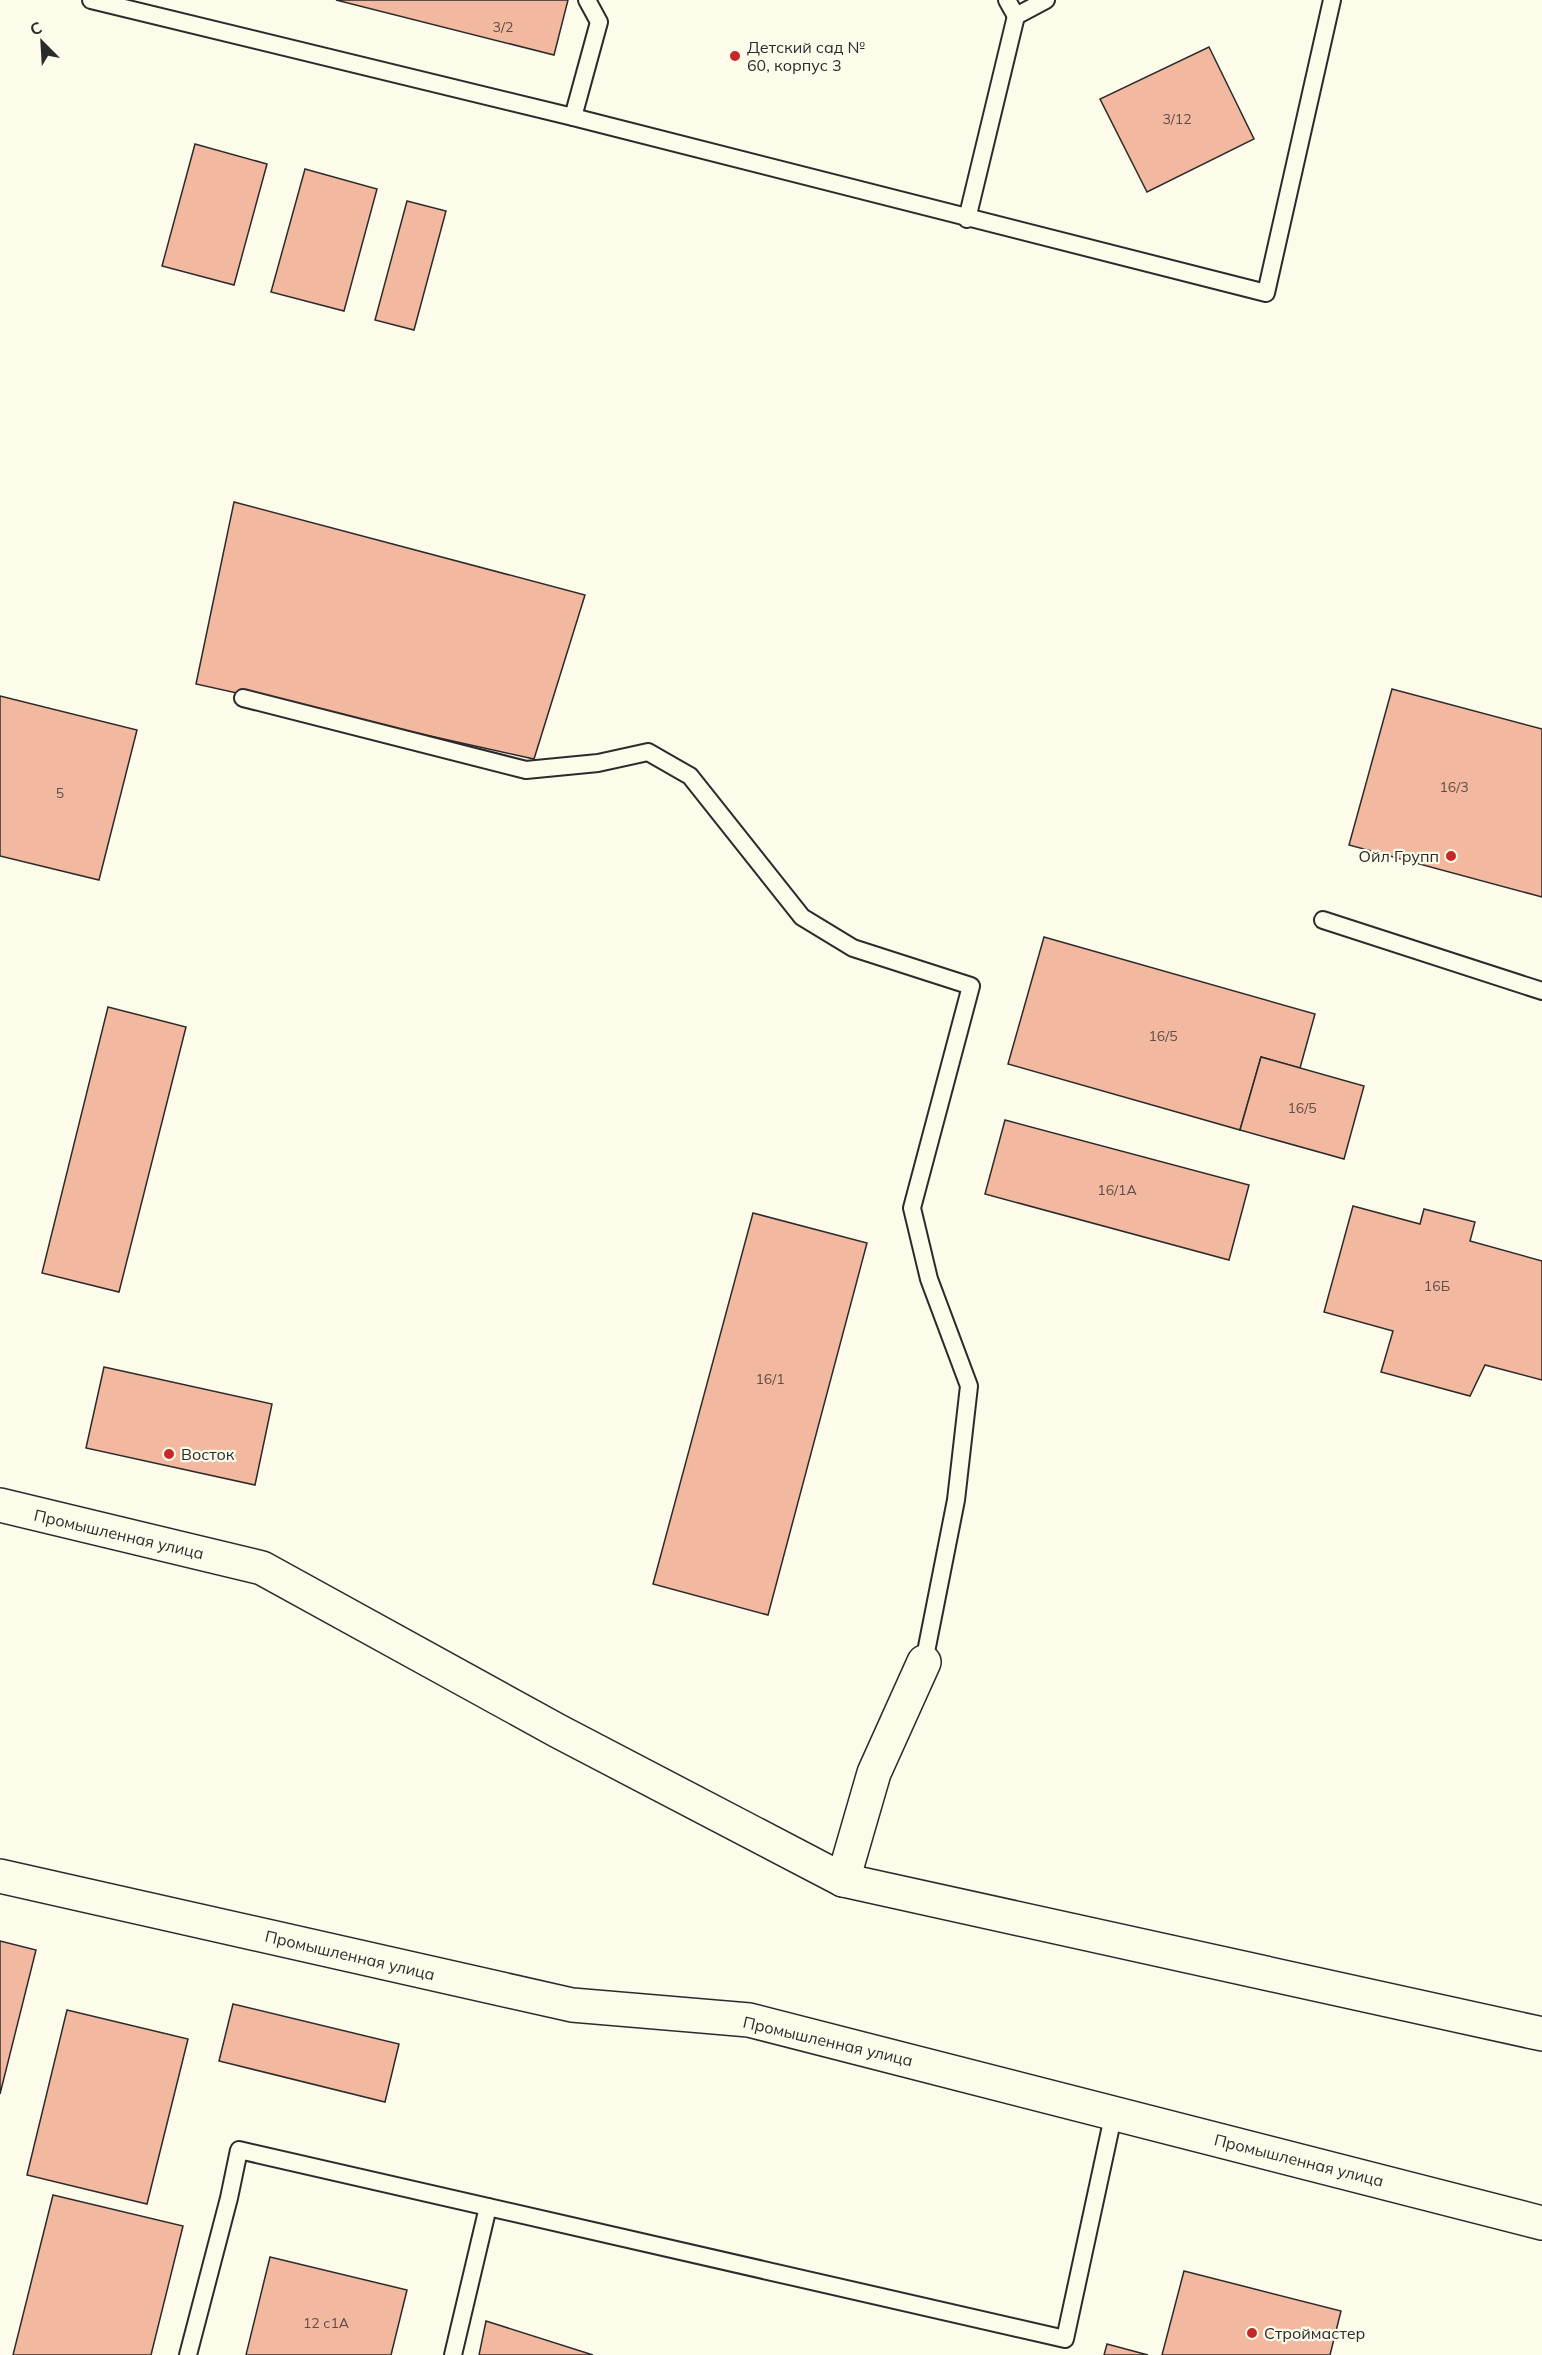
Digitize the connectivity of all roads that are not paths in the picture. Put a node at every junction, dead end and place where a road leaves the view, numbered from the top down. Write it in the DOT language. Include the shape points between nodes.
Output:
graph roads {
  1 [pos="90,0"];
  2 [pos="587,0"];
  3 [pos="1007,0"];
  4 [pos="1046,0"];
  5 [pos="1332,0"];
  6 [pos="1016,16"];
  7 [pos="573,117"];
  8 [pos="967,219"];
  9 [pos="243,698"];
  10 [pos="1323,920"];
  11 [pos="1542,991"];
  12 [pos="0,1505"];
  13 [pos="924,1662"];
  14 [pos="0,1876"];
  15 [pos="843,1880"];
  16 [pos="1542,2034"];
  17 [pos="1114,2112"];
  18 [pos="488,2207"];
  19 [pos="1542,2223"];
  20 [pos="1064,2347"];
  21 [pos="188,2355"];
  22 [pos="453,2355"];
  1 -- 7 [label="lane"];
  2 -- 7 [label="lane" via="599,22"];
  3 -- 6 [label="lane"];
  4 -- 6 [label="lane"];
  5 -- 8 [label="lane" via="1266,293"];
  6 -- 8 [label="lane"];
  7 -- 8 [label="lane"];
  9 -- 13 [label="lane" via="526,770 598,763 648,753 690,776 802,917 853,948 971,986 912,1208 929,1279 969,1386 956,1500"];
  10 -- 11 [label="lane"];
  12 -- 15 [label="street, Промышленная улица" via="262,1568 558,1731"];
  13 -- 15 [label="street" via="874,1773"];
  14 -- 17 [label="street, Промышленная улица" via="572,2005 749,2020"];
  15 -- 16 [label="street, Промышленная улица"];
  17 -- 19 [label="street, Промышленная улица"];
  17 -- 20 [label="lane"];
  18 -- 20 [label="lane"];
  18 -- 21 [label="lane" via="239,2150"];
  18 -- 22 [label="lane"];
}
